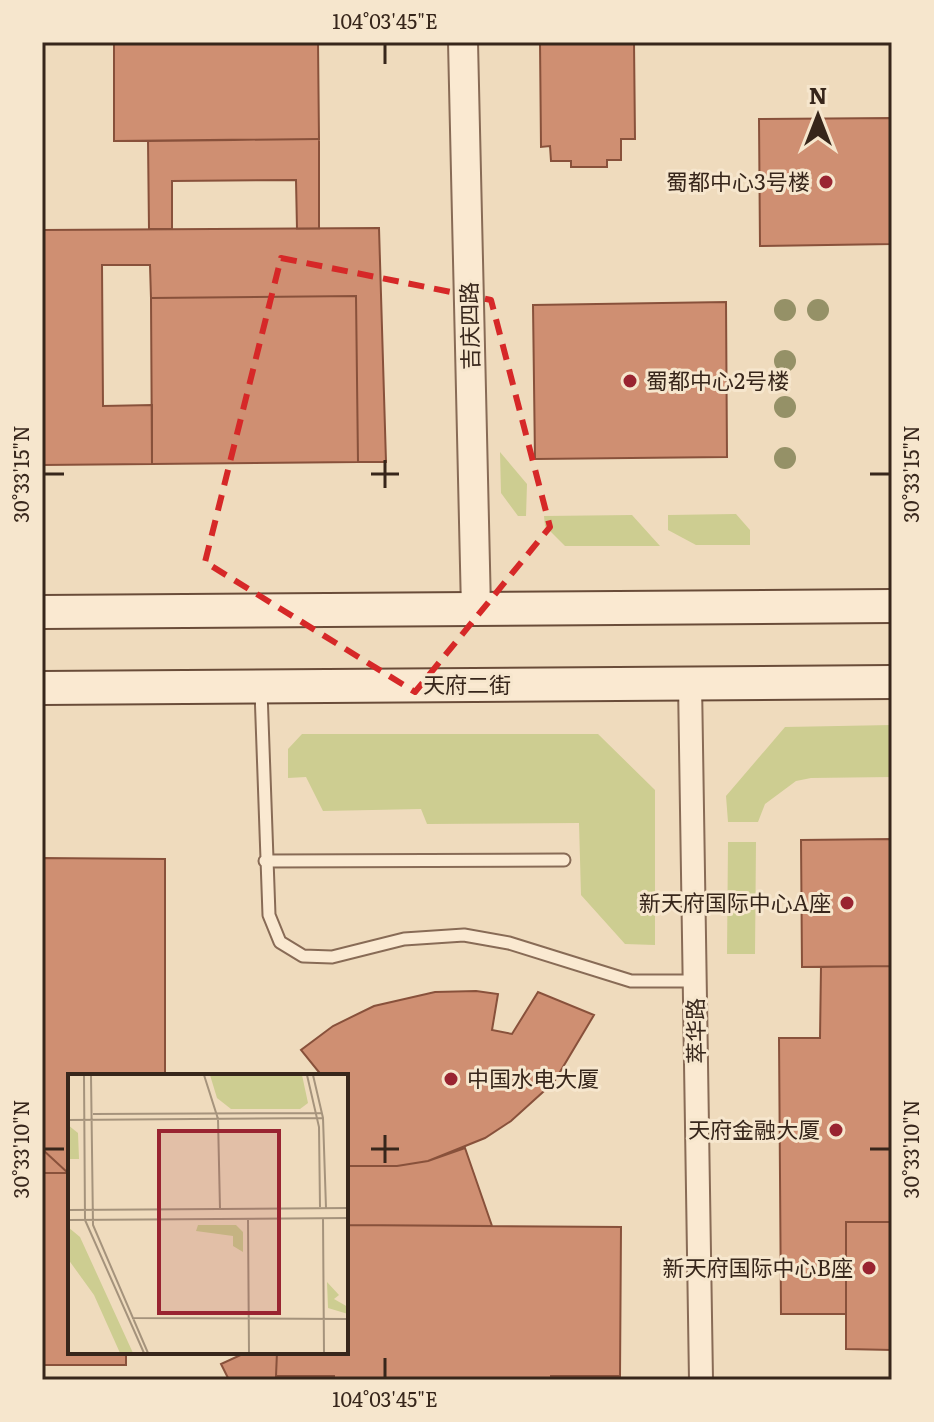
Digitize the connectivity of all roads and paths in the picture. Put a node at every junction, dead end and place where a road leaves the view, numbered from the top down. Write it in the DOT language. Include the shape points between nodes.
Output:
graph roads {
  1 [pos="463,42"];
  2 [pos="892,606"];
  3 [pos="476,609"];
  4 [pos="42,612"];
  5 [pos="892,682"];
  6 [pos="690,683"];
  7 [pos="261,686"];
  8 [pos="42,688"];
  9 [pos="564,860"];
  10 [pos="265,861"];
  11 [pos="696,981"];
  12 [pos="701,1380"];
  1 -- 3 [label="street, 吉庆四路"];
  2 -- 3 [label="main road"];
  3 -- 4 [label="main road"];
  5 -- 6 [label="main road, 天府二街"];
  6 -- 7 [label="main road, 天府二街"];
  6 -- 11 [label="street, 萃华路"];
  7 -- 8 [label="main road, 天府二街"];
  7 -- 10 [label="lane"];
  9 -- 10 [label="lane"];
  10 -- 11 [label="lane" via="269,915 280,942 303,956 332,957 404,939 464,935 509,943 631,981"];
  11 -- 12 [label="street, 萃华路"];
}
